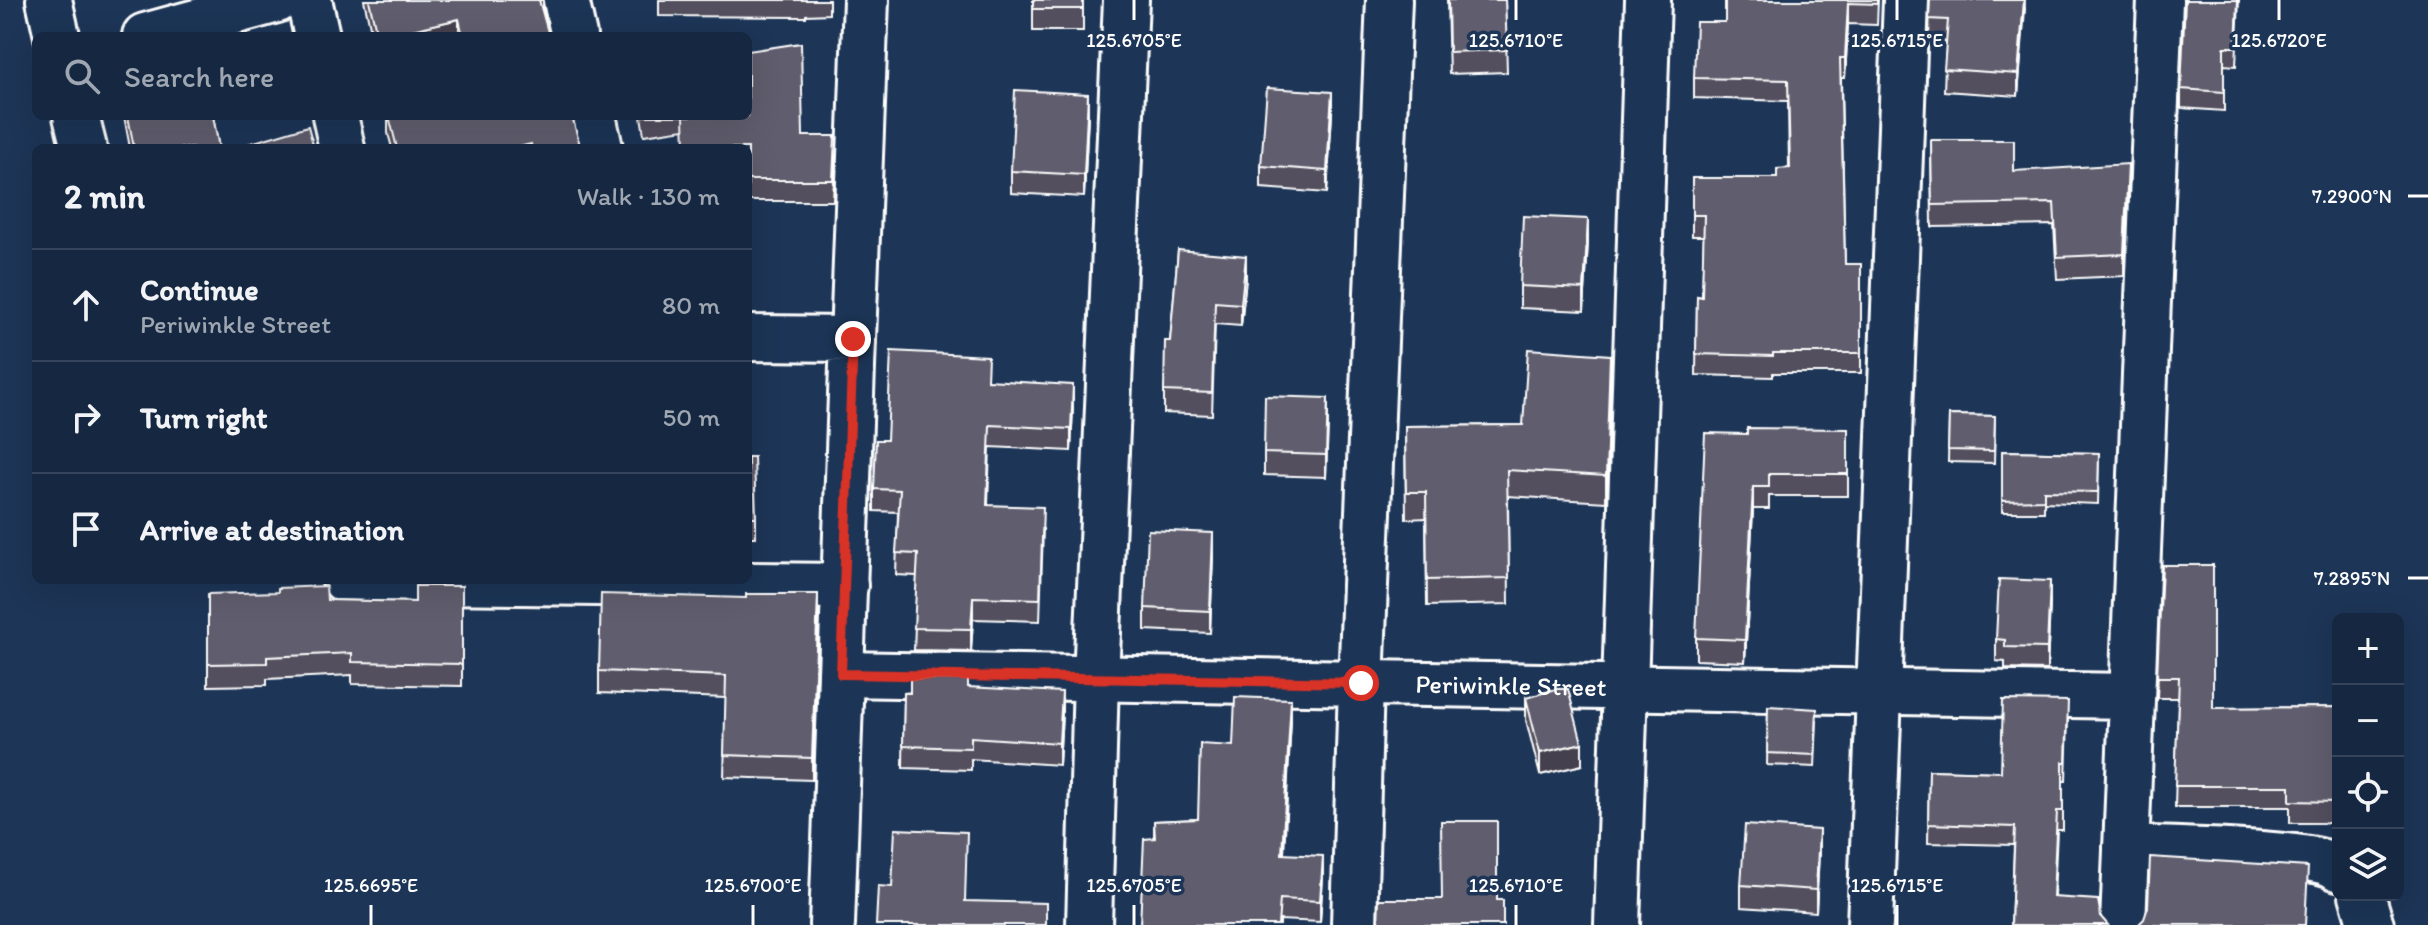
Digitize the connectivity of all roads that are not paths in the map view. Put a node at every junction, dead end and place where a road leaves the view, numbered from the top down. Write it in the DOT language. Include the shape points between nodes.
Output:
graph roads {
  1 [pos="49,0"];
  2 [pos="277,0"];
  3 [pos="309,0"];
  4 [pos="566,0"];
  5 [pos="866,0"];
  6 [pos="1126,0"];
  7 [pos="1389,0"];
  8 [pos="1648,0"];
  9 [pos="1906,0"];
  10 [pos="2160,0"];
  11 [pos="56,32"];
  12 [pos="160,32"];
  13 [pos="316,32"];
  14 [pos="573,32"];
  15 [pos="77,120"];
  16 [pos="336,120"];
  17 [pos="594,120"];
  18 [pos="83,144"];
  19 [pos="341,144"];
  20 [pos="599,144"];
  21 [pos="752,338"];
  22 [pos="853,339"];
  23 [pos="678,584"];
  24 [pos="845,586"];
  25 [pos="841,674"];
  26 [pos="1096,678"];
  27 [pos="1361,683"];
  28 [pos="1624,687"];
  29 [pos="1879,691"];
  30 [pos="2132,696"];
  31 [pos="2126,848"];
  32 [pos="2332,863"];
  33 [pos="2364,901"];
  34 [pos="832,925"];
  35 [pos="1089,925"];
  36 [pos="1354,925"];
  37 [pos="1617,925"];
  38 [pos="1870,925"];
  39 [pos="2123,925"];
  40 [pos="2371,925"];
  1 -- 11 [label="street"];
  2 -- 12 [label="street"];
  3 -- 13 [label="street"];
  4 -- 14 [label="street"];
  5 -- 22 [label="street"];
  6 -- 26 [label="street"];
  7 -- 27 [label="street"];
  8 -- 28 [label="street"];
  9 -- 29 [label="street"];
  10 -- 30 [label="street"];
  15 -- 18 [label="street"];
  16 -- 19 [label="street"];
  17 -- 20 [label="street"];
  21 -- 22 [label="street"];
  22 -- 24 [label="street"];
  23 -- 24 [label="street"];
  24 -- 25 [label="street"];
  25 -- 26 [label="street, Periwinkle Street"];
  25 -- 34 [label="street"];
  26 -- 27 [label="street, Periwinkle Street"];
  26 -- 35 [label="street"];
  27 -- 28 [label="street, Periwinkle Street"];
  27 -- 36 [label="street"];
  28 -- 29 [label="street, Periwinkle Street"];
  28 -- 37 [label="street"];
  29 -- 30 [label="street, Periwinkle Street"];
  29 -- 38 [label="street"];
  30 -- 31 [label="street"];
  31 -- 32 [label="street" via="2292,856"];
  31 -- 39 [label="street"];
  33 -- 40 [label="street"];
}
